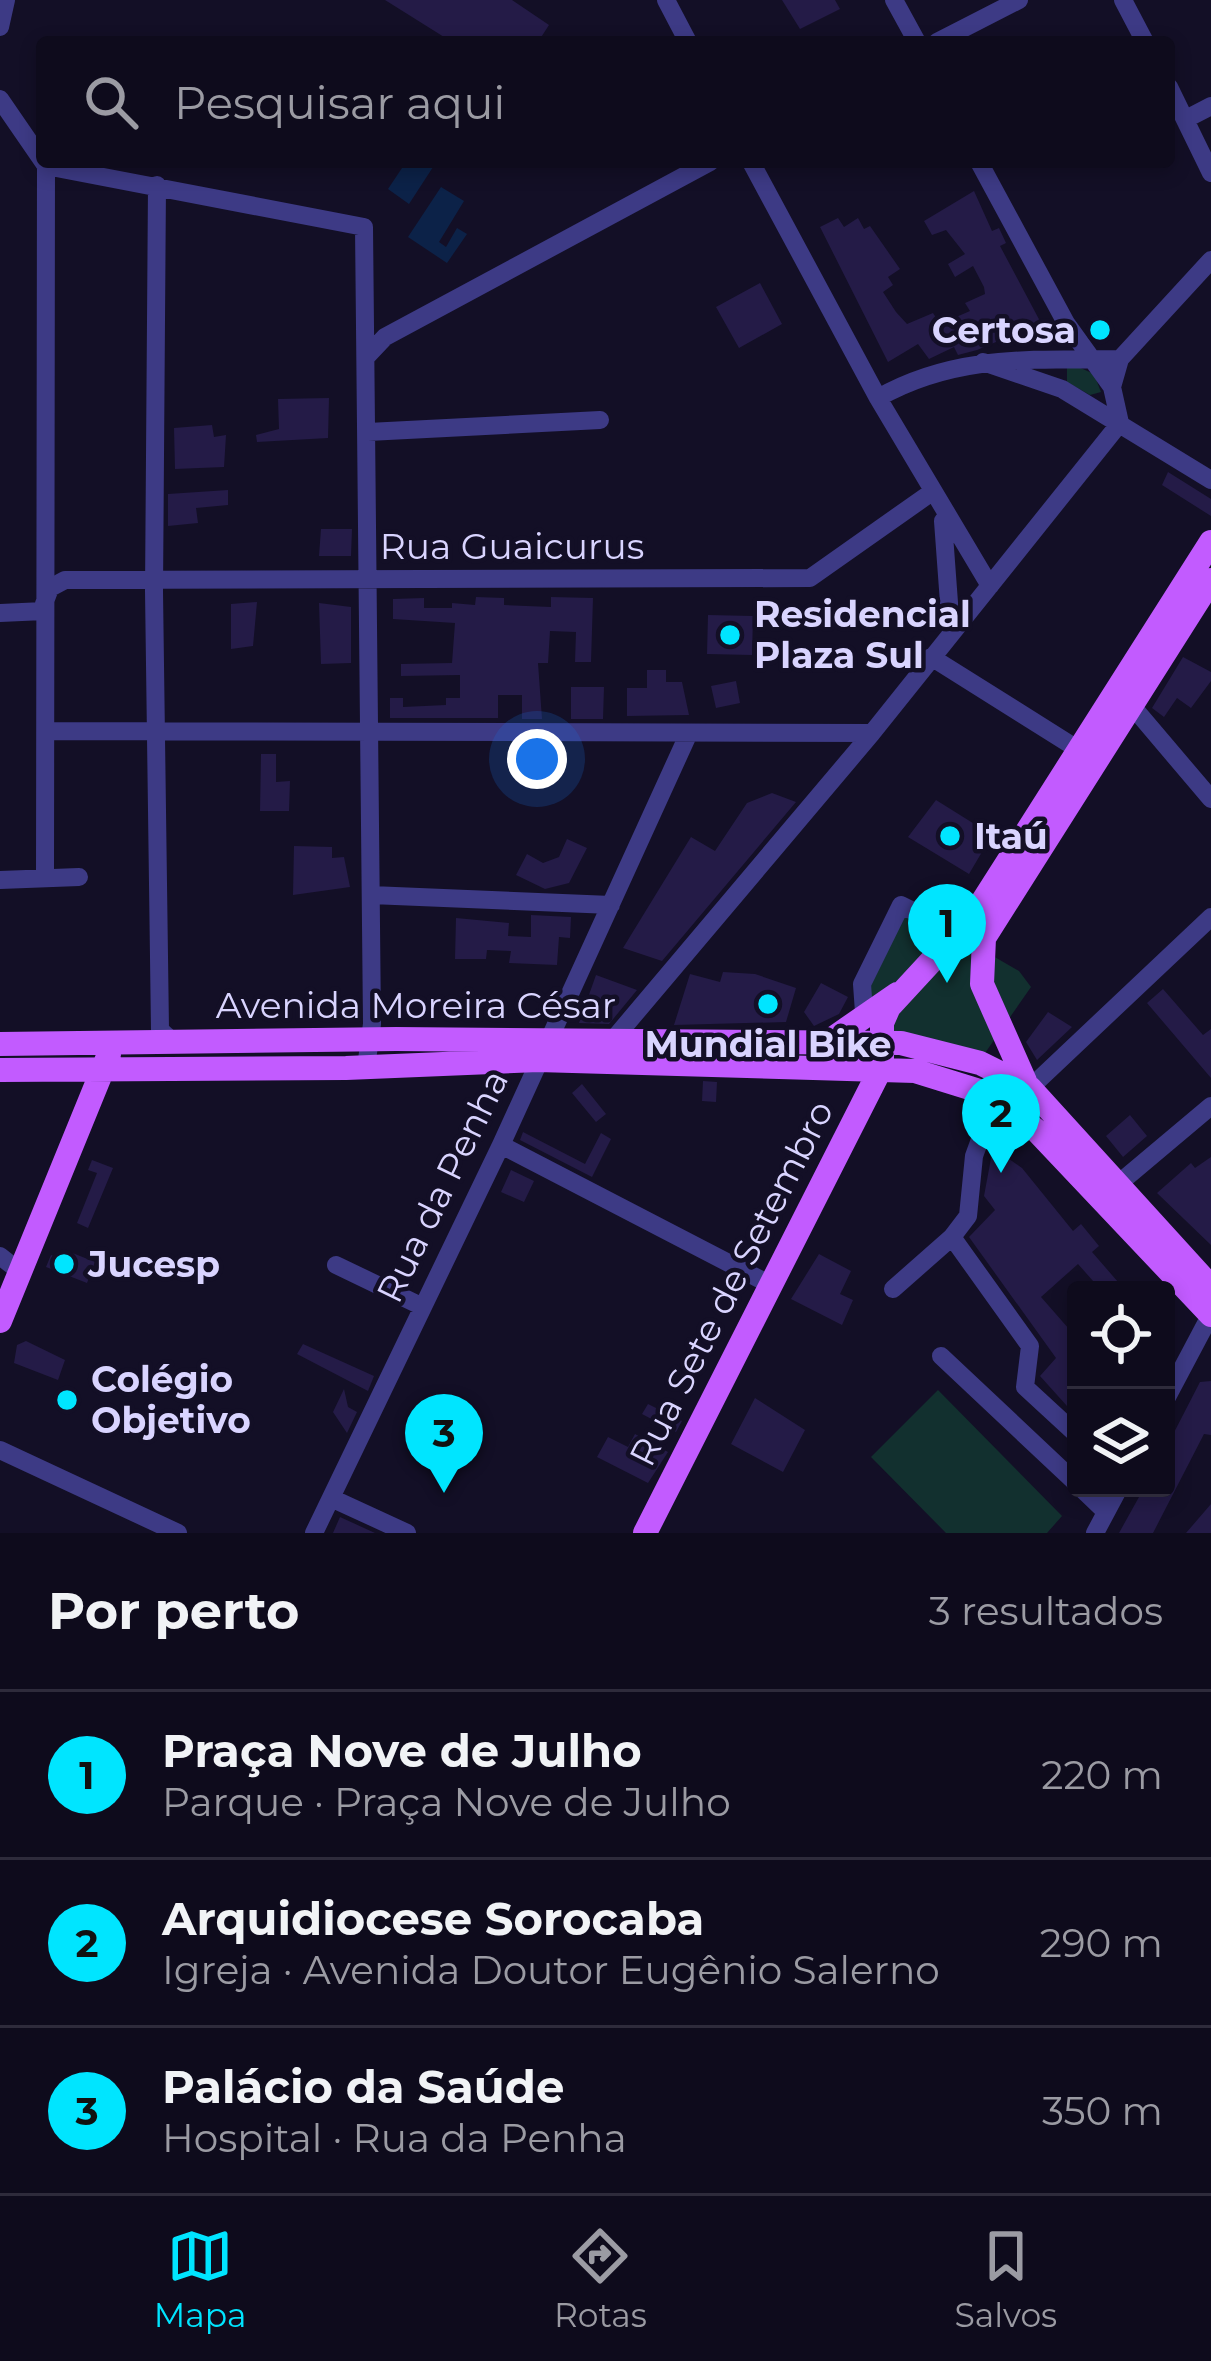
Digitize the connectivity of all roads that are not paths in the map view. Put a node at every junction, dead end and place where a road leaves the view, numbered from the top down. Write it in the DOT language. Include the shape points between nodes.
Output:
graph roads {
  1 [pos="6,0"];
  2 [pos="666,0"];
  3 [pos="894,0"];
  4 [pos="1019,0"];
  5 [pos="1123,0"];
  6 [pos="0,27"];
  7 [pos="685,36"];
  8 [pos="913,36"];
  9 [pos="949,36"];
  10 [pos="1142,36"];
  11 [pos="0,98"];
  12 [pos="1175,98"];
  13 [pos="1211,106"];
  14 [pos="1191,128"];
  15 [pos="36,151"];
  16 [pos="1211,152"];
  17 [pos="46,168"];
  18 [pos="58,168"];
  19 [pos="699,168"];
  20 [pos="754,168"];
  21 [pos="983,168"];
  22 [pos="1211,173"];
  23 [pos="157,184"];
  24 [pos="1211,260"];
  25 [pos="1066,323"];
  26 [pos="368,355"];
  27 [pos="1068,357"];
  28 [pos="1094,359"];
  29 [pos="1120,359"];
  30 [pos="983,362"];
  31 [pos="1112,387"];
  32 [pos="1062,388"];
  33 [pos="878,398"];
  34 [pos="1081,400"];
  35 [pos="1112,418"];
  36 [pos="600,420"];
  37 [pos="368,432"];
  38 [pos="1211,480"];
  39 [pos="936,498"];
  40 [pos="1211,542"];
  41 [pos="44,553"];
  42 [pos="950,573"];
  43 [pos="65,580"];
  44 [pos="367,580"];
  45 [pos="1211,580"];
  46 [pos="154,581"];
  47 [pos="983,593"];
  48 [pos="44,608"];
  49 [pos="0,613"];
  50 [pos="951,630"];
  51 [pos="931,657"];
  52 [pos="1133,707"];
  53 [pos="1103,712"];
  54 [pos="46,731"];
  55 [pos="155,732"];
  56 [pos="872,733"];
  57 [pos="370,734"];
  58 [pos="688,735"];
  59 [pos="1079,750"];
  60 [pos="1211,799"];
  61 [pos="79,877"];
  62 [pos="45,878"];
  63 [pos="0,880"];
  64 [pos="371,895"];
  65 [pos="611,905"];
  66 [pos="1211,917"];
  67 [pos="970,939"];
  68 [pos="930,965"];
  69 [pos="982,985"];
  70 [pos="899,993"];
  71 [pos="863,1012"];
  72 [pos="999,1030"];
  73 [pos="373,1035"];
  74 [pos="832,1039"];
  75 [pos="171,1040"];
  76 [pos="237,1041"];
  77 [pos="612,1041"];
  78 [pos="2,1043"];
  79 [pos="542,1050"];
  80 [pos="882,1054"];
  81 [pos="103,1066"];
  82 [pos="406,1066"];
  83 [pos="366,1067"];
  84 [pos="0,1070"];
  85 [pos="974,1074"];
  86 [pos="1030,1088"];
  87 [pos="995,1098"];
  88 [pos="1211,1106"];
  89 [pos="501,1145"];
  90 [pos="1118,1185"];
  91 [pos="952,1237"];
  92 [pos="336,1265"];
  93 [pos="8,1271"];
  94 [pos="771,1285"];
  95 [pos="1211,1287"];
  96 [pos="893,1289"];
  97 [pos="422,1306"];
  98 [pos="1211,1315"];
  99 [pos="0,1322"];
  100 [pos="941,1356"];
  101 [pos="1171,1389"];
  102 [pos="1067,1426"];
  103 [pos="0,1450"];
  104 [pos="1067,1476"];
  105 [pos="1090,1497"];
  106 [pos="1114,1497"];
  107 [pos="331,1498"];
  108 [pos="1106,1512"];
  109 [pos="1096,1532"];
  110 [pos="178,1533"];
  111 [pos="314,1533"];
  112 [pos="407,1533"];
  113 [pos="645,1533"];
  1 -- 6 [label="street"];
  2 -- 7 [label="street"];
  3 -- 8 [label="street"];
  4 -- 9 [label="street"];
  5 -- 10 [label="street"];
  11 -- 15 [label="street"];
  12 -- 14 [label="street"];
  13 -- 14 [label="street"];
  14 -- 16 [label="street"];
  14 -- 22 [label="street"];
  17 -- 41 [label="street"];
  18 -- 23 [label="street"];
  19 -- 26 [label="street" via="386,337"];
  20 -- 33 [label="street"];
  21 -- 25 [label="street"];
  23 -- 26 [label="street" via="364,227"];
  23 -- 46 [label="street"];
  24 -- 29 [label="street"];
  25 -- 27 [label="street"];
  25 -- 28 [label="street"];
  26 -- 37 [label="street"];
  27 -- 28 [label="street"];
  27 -- 30 [label="street"];
  27 -- 32 [label="street" via="1057,371"];
  28 -- 29 [label="street"];
  28 -- 31 [label="street"];
  29 -- 31 [label="street"];
  30 -- 32 [label="street"];
  30 -- 33 [label="street" via="937,370"];
  31 -- 34 [label="street" via="1100,399"];
  31 -- 35 [label="street"];
  32 -- 34 [label="street"];
  33 -- 39 [label="street"];
  34 -- 35 [label="street"];
  35 -- 38 [label="street"];
  35 -- 47 [label="street" via="1102,446"];
  36 -- 37 [label="street"];
  37 -- 44 [label="street"];
  39 -- 42 [label="street"];
  39 -- 44 [label="street, Rua Guaicurus" via="810,578"];
  39 -- 47 [label="street"];
  40 -- 53 [label="main road"];
  41 -- 43 [label="street"];
  41 -- 48 [label="street"];
  42 -- 47 [label="street"];
  42 -- 50 [label="street"];
  43 -- 46 [label="street, Rua Guaicurus"];
  43 -- 48 [label="street" via="50,588"];
  44 -- 46 [label="street, Rua Guaicurus"];
  44 -- 57 [label="street"];
  45 -- 52 [label="main road"];
  46 -- 55 [label="street"];
  47 -- 50 [label="street"];
  48 -- 49 [label="street"];
  48 -- 54 [label="street"];
  50 -- 51 [label="street"];
  51 -- 56 [label="street"];
  51 -- 59 [label="street"];
  52 -- 53 [label="street"];
  52 -- 60 [label="street"];
  52 -- 67 [label="main road" via="994,919"];
  53 -- 59 [label="main road"];
  54 -- 55 [label="street"];
  54 -- 62 [label="street"];
  55 -- 57 [label="street"];
  55 -- 75 [label="street" via="160,1030"];
  56 -- 58 [label="street"];
  56 -- 77 [label="street"];
  57 -- 58 [label="street"];
  57 -- 64 [label="street"];
  58 -- 65 [label="street, Rua da Penha"];
  59 -- 67 [label="main road"];
  61 -- 62 [label="street"];
  62 -- 63 [label="street"];
  64 -- 65 [label="street"];
  64 -- 73 [label="street"];
  65 -- 79 [label="street, Rua da Penha"];
  66 -- 86 [label="street"];
  67 -- 68 [label="main road"];
  67 -- 69 [label="main road"];
  67 -- 71 [label="street" via="901,904 862,983"];
  68 -- 69 [label="main road" via="964,956"];
  68 -- 70 [label="main road"];
  69 -- 72 [label="main road"];
  70 -- 71 [label="main road"];
  70 -- 80 [label="main road" via="883,1018"];
  71 -- 74 [label="main road"];
  72 -- 85 [label="main road"];
  72 -- 86 [label="main road"];
  73 -- 76 [label="main road, Avenida Moreira César"];
  73 -- 79 [label="main road, Avenida Moreira César"];
  73 -- 82 [label="street"];
  73 -- 83 [label="street"];
  74 -- 77 [label="main road, Avenida Moreira César"];
  74 -- 80 [label="main road, Avenida Moreira César"];
  75 -- 76 [label="main road, Avenida Moreira César"];
  75 -- 78 [label="main road, Avenida Moreira César"];
  76 -- 81 [label="main road" via="110,1054"];
  77 -- 79 [label="main road, Avenida Moreira César"];
  79 -- 80 [label="main road, Avenida Moreira César" via="821,1064"];
  79 -- 82 [label="main road, Avenida Moreira César"];
  79 -- 89 [label="street, Rua da Penha"];
  80 -- 85 [label="main road"];
  80 -- 85 [label="main road" via="914,1071"];
  80 -- 94 [label="main road, Rua Sete de Setembro"];
  81 -- 83 [label="main road, Avenida Moreira César"];
  81 -- 84 [label="main road, Avenida Moreira César"];
  81 -- 93 [label="main road"];
  82 -- 83 [label="main road, Avenida Moreira César"];
  85 -- 86 [label="main road"];
  85 -- 87 [label="main road"];
  86 -- 90 [label="main road"];
  87 -- 91 [label="street" via="974,1156 968,1216"];
  87 -- 98 [label="main road" via="1037,1131"];
  88 -- 90 [label="street"];
  89 -- 94 [label="street"];
  89 -- 97 [label="street, Rua da Penha"];
  90 -- 95 [label="main road"];
  91 -- 96 [label="street"];
  91 -- 102 [label="street" via="1030,1346 1025,1387"];
  92 -- 97 [label="street"];
  93 -- 99 [label="main road"];
  94 -- 113 [label="main road, Rua Sete de Setembro"];
  97 -- 107 [label="street, Rua da Penha"];
  98 -- 101 [label="street"];
  100 -- 104 [label="street"];
  103 -- 110 [label="street"];
  105 -- 108 [label="street"];
  106 -- 108 [label="street"];
  107 -- 111 [label="street, Rua da Penha"];
  107 -- 112 [label="street"];
  108 -- 109 [label="street"];
}
